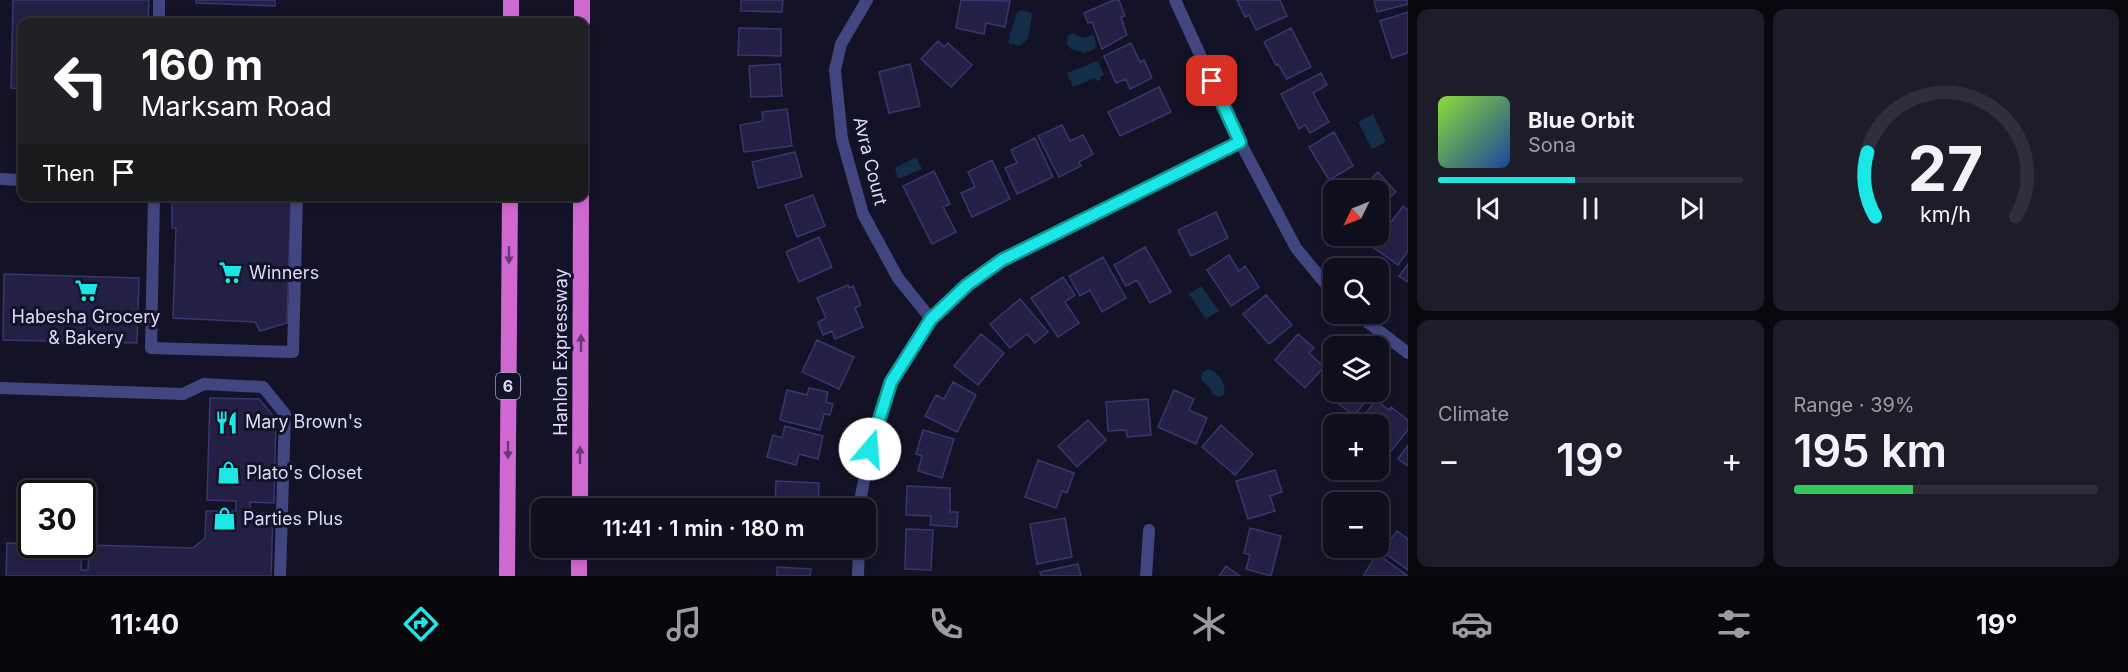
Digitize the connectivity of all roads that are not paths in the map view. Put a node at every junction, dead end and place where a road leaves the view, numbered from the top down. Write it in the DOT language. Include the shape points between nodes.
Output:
graph roads {
  1 [pos="159,0"];
  2 [pos="511,0"];
  3 [pos="582,0"];
  4 [pos="867,0"];
  5 [pos="1174,0"];
  6 [pos="159,18"];
  7 [pos="511,18"];
  8 [pos="582,18"];
  9 [pos="1240,142"];
  10 [pos="0,179"];
  11 [pos="18,180"];
  12 [pos="154,201"];
  13 [pos="297,201"];
  14 [pos="510,201"];
  15 [pos="581,201"];
  16 [pos="1323,281"];
  17 [pos="931,319"];
  18 [pos="1370,324"];
  19 [pos="1408,353"];
  20 [pos="0,388"];
  21 [pos="580,498"];
  22 [pos="862,498"];
  23 [pos="1149,530"];
  24 [pos="579,558"];
  25 [pos="859,558"];
  26 [pos="280,576"];
  27 [pos="507,576"];
  28 [pos="579,576"];
  29 [pos="858,576"];
  30 [pos="1146,576"];
  1 -- 6 [label="street"];
  2 -- 7 [label="highway"];
  3 -- 8 [label="highway"];
  4 -- 17 [label="street, Avra Court" via="841,44 835,70 843,139 863,214 898,278"];
  5 -- 9 [label="street"];
  9 -- 16 [label="street" via="1296,248"];
  9 -- 17 [label="street" via="1002,260 967,285"];
  10 -- 11 [label="street"];
  12 -- 13 [label="street" via="151,348 293,352"];
  14 -- 27 [label="highway, 6, one-way"];
  21 -- 15 [label="highway, Hanlon Expressway, one-way"];
  17 -- 22 [label="street" via="891,382 870,449"];
  18 -- 19 [label="street"];
  20 -- 26 [label="street" via="183,394 204,384 263,387 285,414"];
  23 -- 30 [label="street"];
  24 -- 28 [label="highway"];
  25 -- 29 [label="street"];
}
